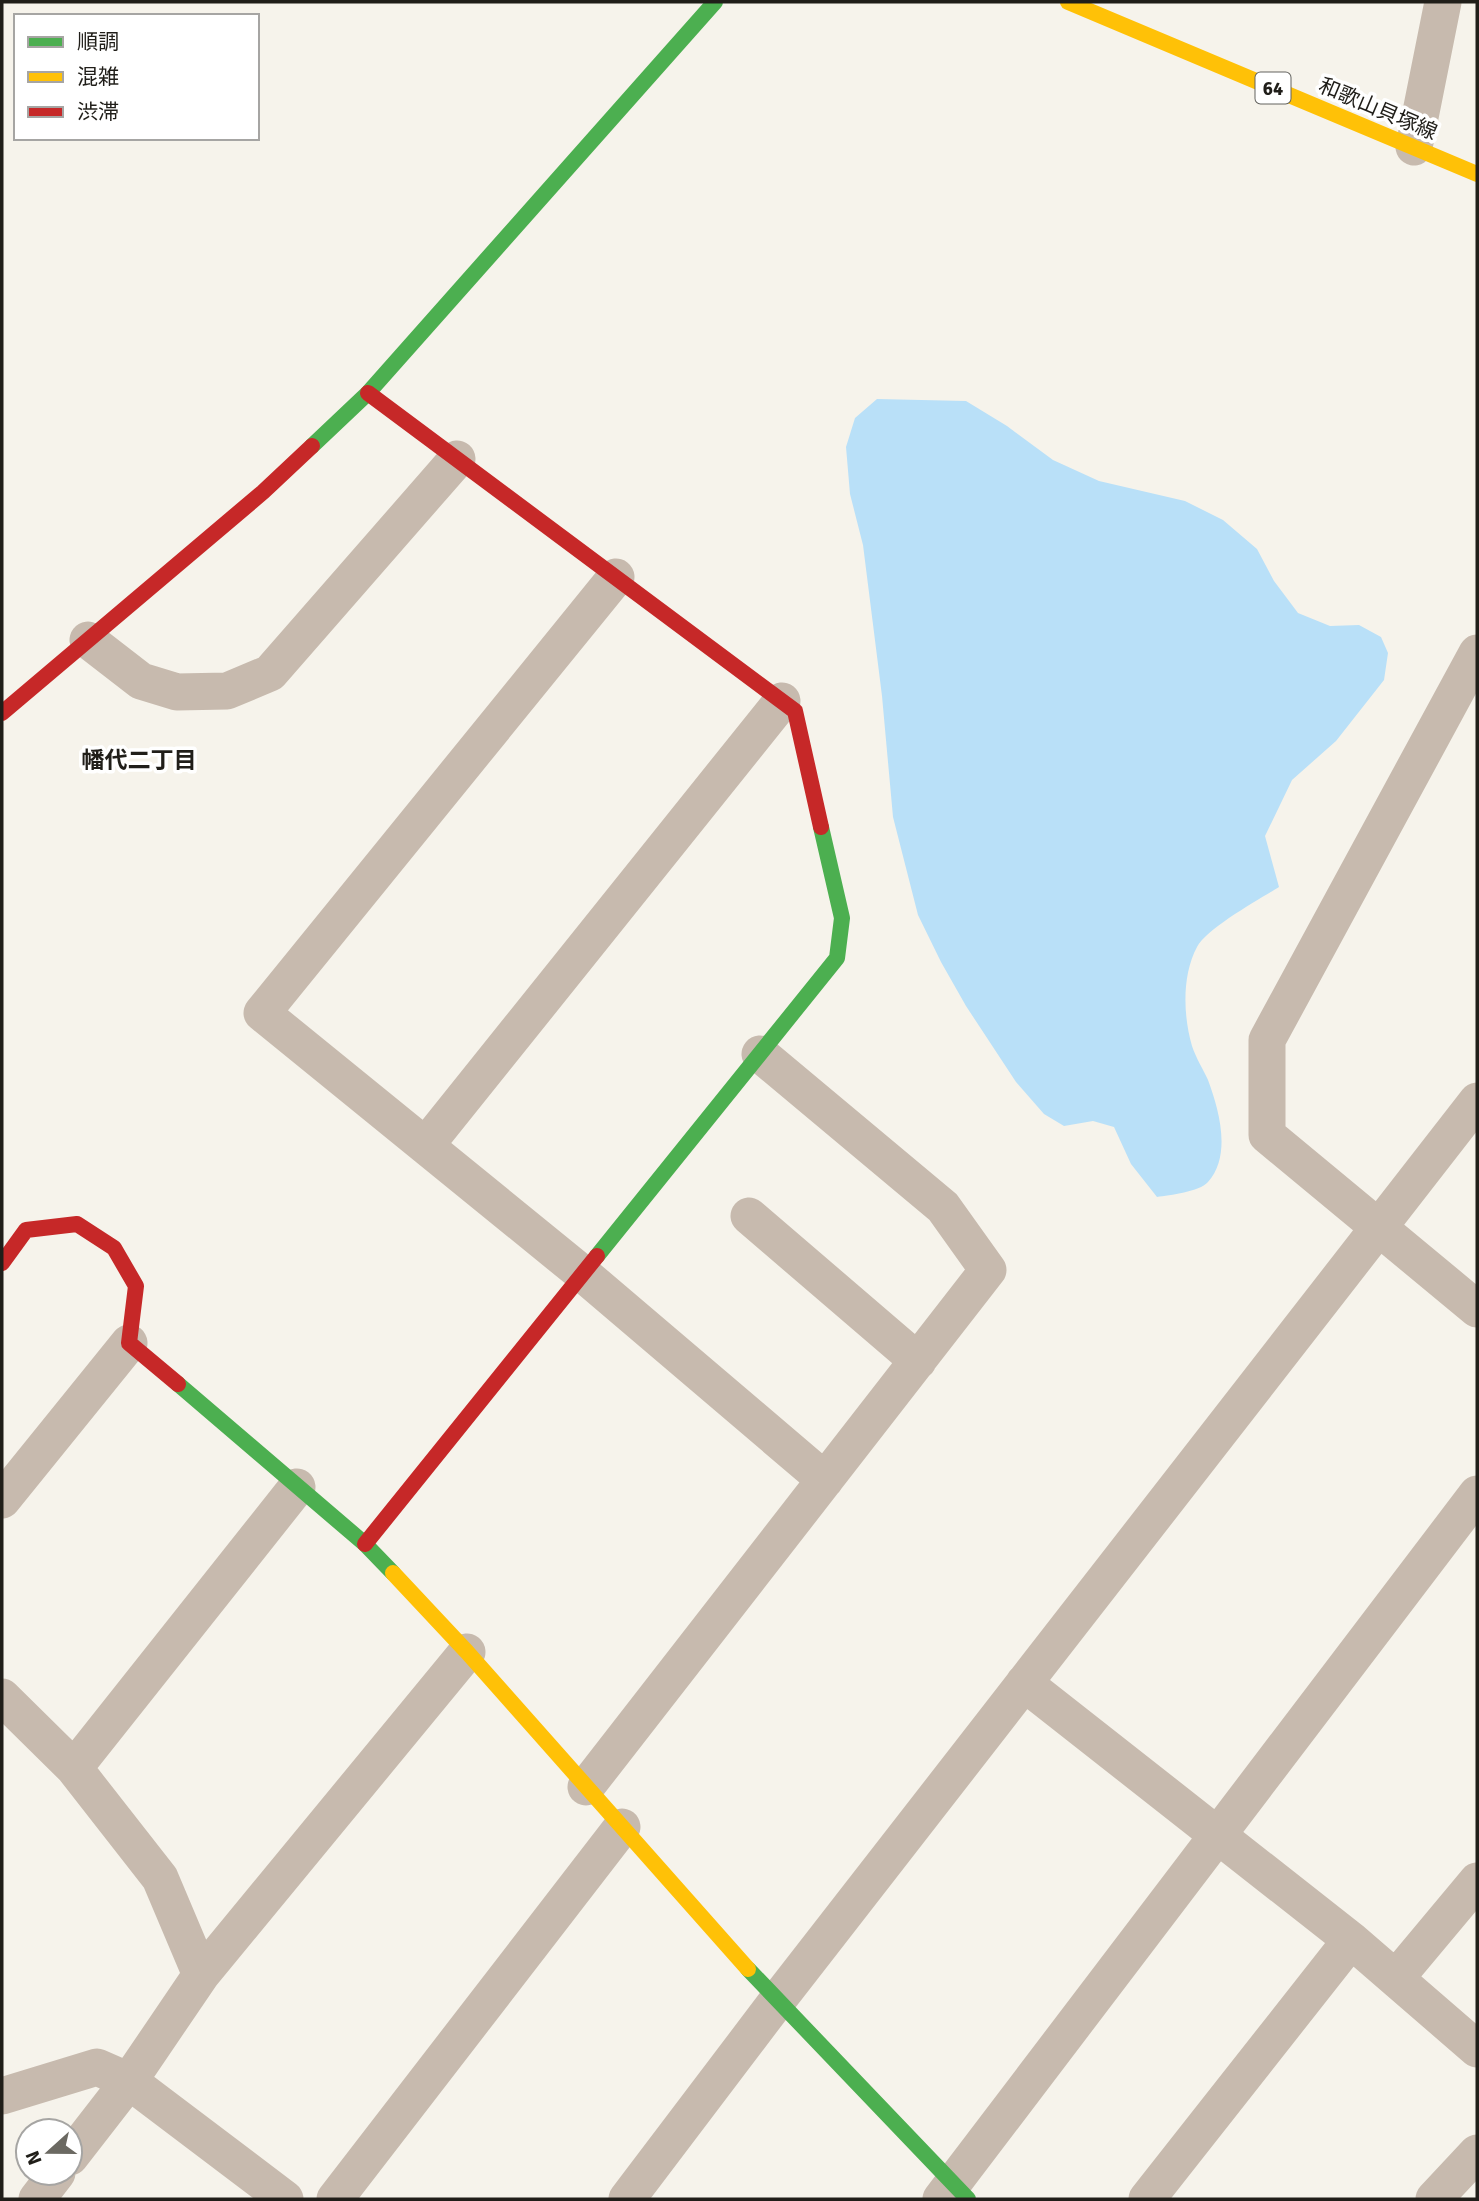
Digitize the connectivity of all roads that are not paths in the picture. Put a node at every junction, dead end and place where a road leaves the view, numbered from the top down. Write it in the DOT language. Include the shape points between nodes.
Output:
graph roads {
  1 [pos="715,2"];
  2 [pos="1068,2"];
  3 [pos="1443,2"];
  4 [pos="1414,147"];
  5 [pos="1477,174"];
  6 [pos="368,393"];
  7 [pos="457,459"];
  8 [pos="616,578"];
  9 [pos="88,640"];
  10 [pos="1477,653"];
  11 [pos="782,701"];
  12 [pos="2,713"];
  13 [pos="761,1054"];
  14 [pos="1477,1101"];
  15 [pos="426,1145"];
  16 [pos="749,1216"];
  17 [pos="1379,1227"];
  18 [pos="2,1263"];
  19 [pos="583,1274"];
  20 [pos="1477,1309"];
  21 [pos="129,1343"];
  22 [pos="918,1361"];
  23 [pos="825,1480"];
  24 [pos="297,1487"];
  25 [pos="1477,1494"];
  26 [pos="2,1500"];
  27 [pos="365,1544"];
  28 [pos="467,1652"];
  29 [pos="1024,1683"];
  30 [pos="2,1698"];
  31 [pos="74,1768"];
  32 [pos="586,1787"];
  33 [pos="622,1827"];
  34 [pos="1218,1835"];
  35 [pos="1477,1881"];
  36 [pos="1351,1940"];
  37 [pos="201,1975"];
  38 [pos="1396,1979"];
  39 [pos="777,2001"];
  40 [pos="1477,2049"];
  41 [pos="129,2081"];
  42 [pos="2,2096"];
  43 [pos="84,2139"];
  44 [pos="1477,2153"];
  45 [pos="954,2194"];
  46 [pos="285,2199"];
  47 [pos="335,2199"];
  48 [pos="627,2199"];
  49 [pos="1147,2199"];
  50 [pos="1434,2199"];
  1 -- 6 [label="street"];
  2 -- 4 [label="street, 和歌山貝塚線 / 64"];
  3 -- 4 [label="street"];
  4 -- 5 [label="street, 和歌山貝塚線 / 64"];
  6 -- 7 [label="street"];
  6 -- 9 [label="street" via="263,492"];
  7 -- 8 [label="street"];
  7 -- 9 [label="street" via="270,673 227,691 177,692 141,681"];
  8 -- 11 [label="street"];
  8 -- 15 [label="street" via="262,1013"];
  9 -- 12 [label="street"];
  10 -- 17 [label="street" via="1267,1040 1267,1135"];
  11 -- 13 [label="street" via="796,711 842,918 837,958"];
  11 -- 15 [label="street"];
  13 -- 19 [label="street"];
  13 -- 22 [label="street" via="943,1208 988,1270"];
  14 -- 17 [label="street"];
  15 -- 19 [label="street"];
  16 -- 22 [label="street"];
  17 -- 20 [label="street"];
  17 -- 29 [label="street"];
  18 -- 21 [label="street" via="26,1230 77,1224 114,1248 136,1286"];
  19 -- 23 [label="street"];
  19 -- 27 [label="street"];
  21 -- 24 [label="street"];
  21 -- 26 [label="street"];
  22 -- 23 [label="street"];
  23 -- 32 [label="street"];
  24 -- 27 [label="street"];
  24 -- 31 [label="street"];
  25 -- 34 [label="street"];
  27 -- 28 [label="street"];
  28 -- 32 [label="street"];
  28 -- 37 [label="street"];
  29 -- 34 [label="street"];
  29 -- 39 [label="street"];
  30 -- 31 [label="street"];
  31 -- 37 [label="street" via="160,1878"];
  32 -- 33 [label="street"];
  33 -- 39 [label="street"];
  33 -- 47 [label="street"];
  34 -- 36 [label="street"];
  34 -- 45 [label="street"];
  35 -- 38 [label="street"];
  36 -- 38 [label="street"];
  36 -- 49 [label="street"];
  37 -- 41 [label="street"];
  38 -- 40 [label="street"];
  39 -- 45 [label="street"];
  39 -- 48 [label="street"];
  41 -- 42 [label="street" via="97,2067"];
  41 -- 43 [label="street"];
  41 -- 46 [label="street"];
  44 -- 50 [label="street"];
}
